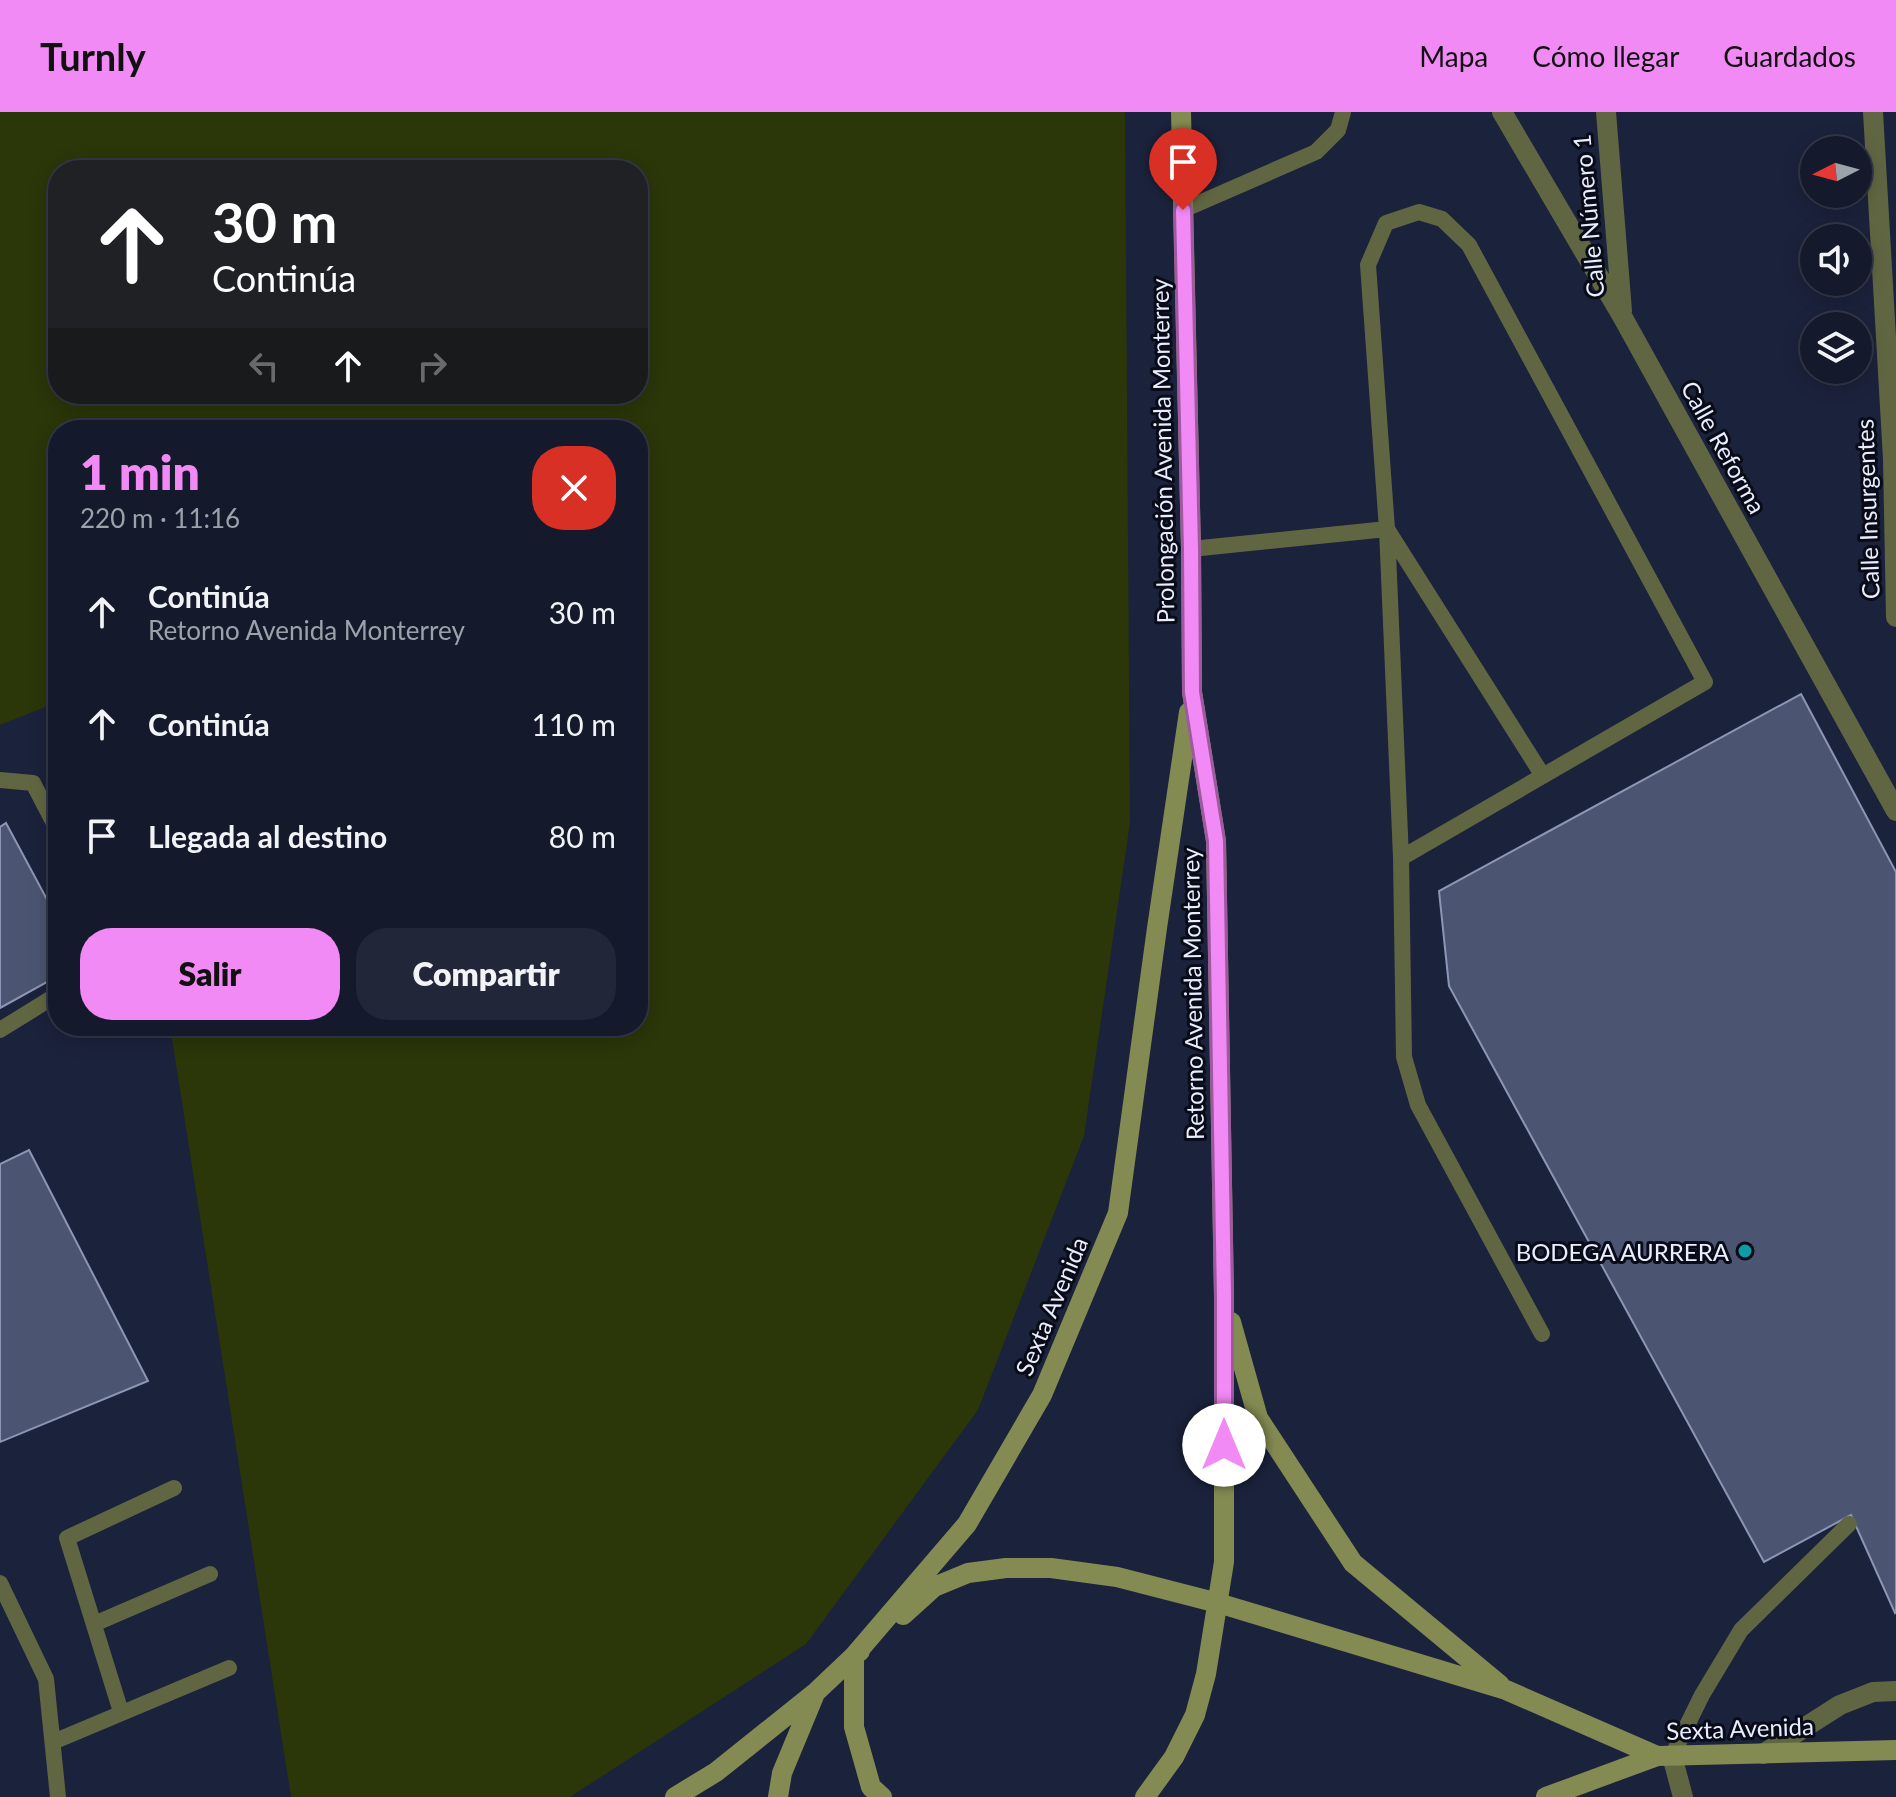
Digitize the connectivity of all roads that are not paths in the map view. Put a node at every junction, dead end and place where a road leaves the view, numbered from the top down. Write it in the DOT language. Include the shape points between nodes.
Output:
graph roads {
  1 [pos="1181,112"];
  2 [pos="1343,112"];
  3 [pos="1502,112"];
  4 [pos="1606,112"];
  5 [pos="1873,112"];
  6 [pos="1183,210"];
  7 [pos="1622,316"];
  8 [pos="1895,459"];
  9 [pos="1387,529"];
  10 [pos="1191,549"];
  11 [pos="1896,617"];
  12 [pos="1192,692"];
  13 [pos="1543,776"];
  14 [pos="0,780"];
  15 [pos="1896,811"];
  16 [pos="48,812"];
  17 [pos="1401,858"];
  18 [pos="48,1000"];
  19 [pos="0,1030"];
  20 [pos="1224,1297"];
  21 [pos="1542,1334"];
  22 [pos="174,1488"];
  23 [pos="1849,1524"];
  24 [pos="210,1574"];
  25 [pos="0,1583"];
  26 [pos="1218,1603"];
  27 [pos="94,1624"];
  28 [pos="854,1656"];
  29 [pos="229,1668"];
  30 [pos="1506,1690"];
  31 [pos="1896,1691"];
  32 [pos="816,1692"];
  33 [pos="121,1712"];
  34 [pos="53,1742"];
  35 [pos="1896,1750"];
  36 [pos="1763,1754"];
  37 [pos="1664,1756"];
  38 [pos="58,1797"];
  39 [pos="675,1797"];
  40 [pos="778,1797"];
  41 [pos="882,1797"];
  42 [pos="1145,1797"];
  43 [pos="1546,1797"];
  44 [pos="1683,1797"];
  1 -- 6 [label="main road, Prolongación Avenida Monterrey"];
  2 -- 6 [label="lane" via="1338,130 1316,152"];
  3 -- 7 [label="street, Calle Reforma"];
  4 -- 7 [label="street, Calle Número 1"];
  5 -- 8 [label="street, Calle Insurgentes"];
  6 -- 10 [label="main road, Prolongación Avenida Monterrey"];
  7 -- 15 [label="street, Calle Reforma"];
  8 -- 11 [label="street, Calle Insurgentes"];
  9 -- 10 [label="lane"];
  9 -- 13 [label="lane"];
  9 -- 13 [label="lane" via="1368,265 1386,223 1419,212 1442,219 1469,245 1705,682"];
  9 -- 17 [label="lane"];
  10 -- 12 [label="main road, Prolongación Avenida Monterrey"];
  12 -- 20 [label="main road, Retorno Avenida Monterrey" via="1216,841"];
  12 -- 28 [label="main road, Sexta Avenida" via="1118,1213 1042,1395 967,1524"];
  13 -- 17 [label="lane"];
  14 -- 16 [label="lane" via="33,783"];
  17 -- 21 [label="lane" via="1404,1057 1418,1105"];
  18 -- 19 [label="lane"];
  20 -- 26 [label="main road" via="1224,1562"];
  20 -- 30 [label="main road" via="1258,1418 1353,1563"];
  22 -- 27 [label="lane" via="67,1538"];
  23 -- 37 [label="lane" via="1741,1630"];
  24 -- 27 [label="lane"];
  25 -- 34 [label="lane" via="46,1679"];
  26 -- 28 [label="main road" via="1090,1572 1006,1568 968,1573 934,1587"];
  26 -- 30 [label="main road"];
  26 -- 42 [label="main road" via="1195,1715"];
  27 -- 33 [label="lane"];
  28 -- 32 [label="main road, Sexta Avenida"];
  28 -- 41 [label="main road" via="854,1727 871,1787"];
  29 -- 33 [label="lane"];
  30 -- 37 [label="main road"];
  31 -- 36 [label="street" via="1873,1692 1840,1705"];
  32 -- 39 [label="main road, Sexta Avenida" via="716,1772"];
  32 -- 40 [label="main road" via="782,1773"];
  33 -- 34 [label="lane"];
  34 -- 38 [label="lane"];
  35 -- 36 [label="main road, Sexta Avenida"];
  36 -- 37 [label="main road, Sexta Avenida"];
  37 -- 43 [label="main road, Sexta Avenida"];
  37 -- 44 [label="street"];
}
